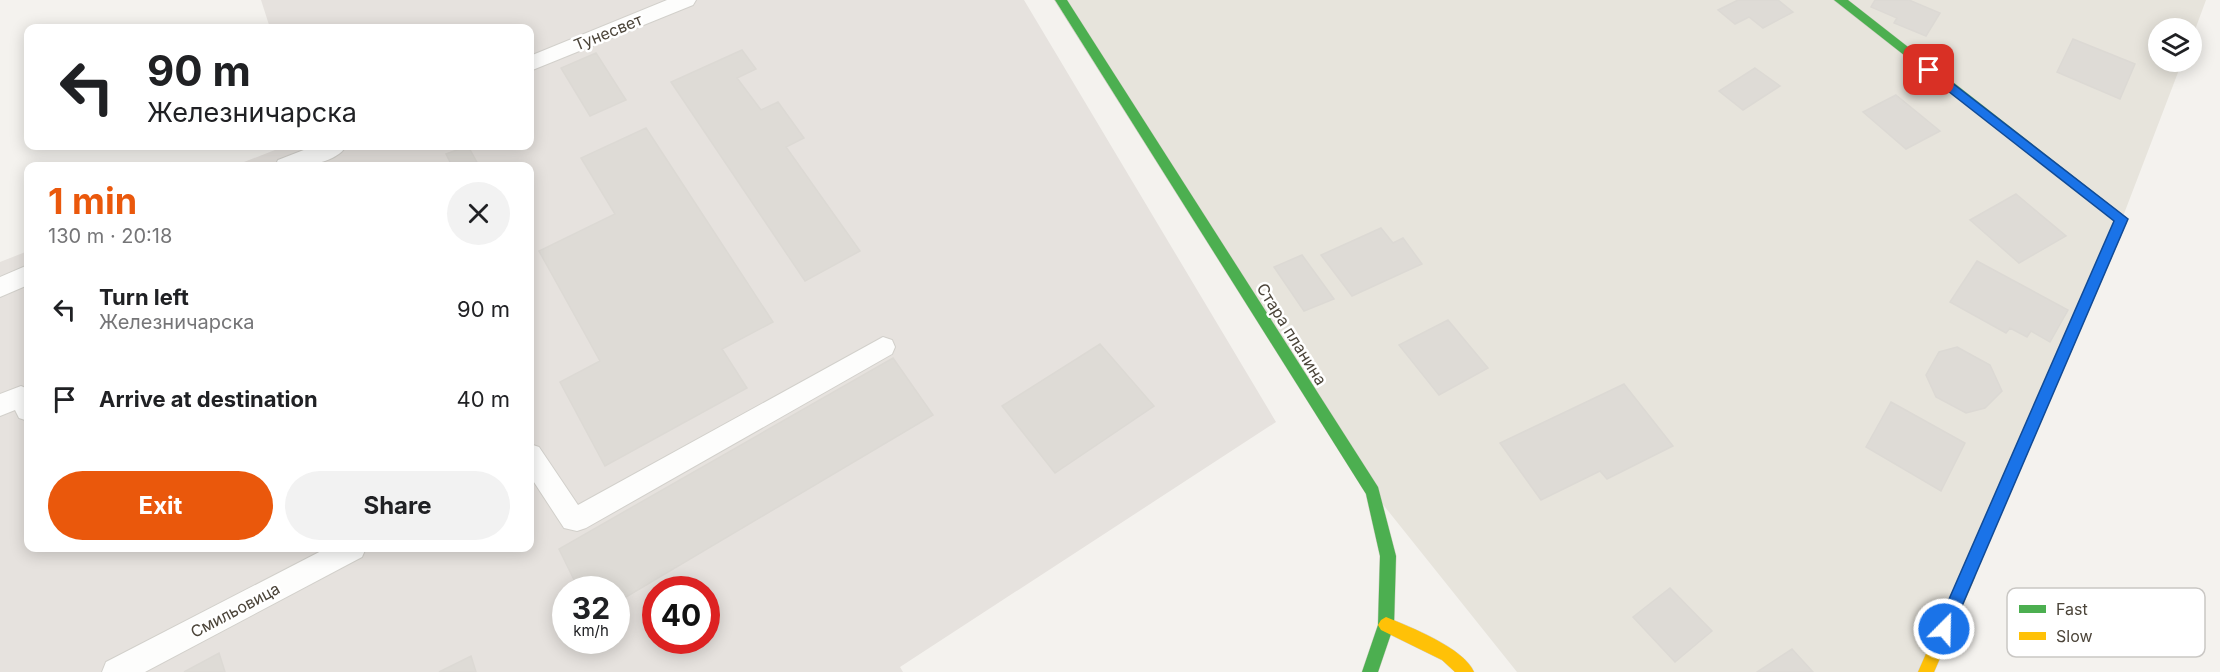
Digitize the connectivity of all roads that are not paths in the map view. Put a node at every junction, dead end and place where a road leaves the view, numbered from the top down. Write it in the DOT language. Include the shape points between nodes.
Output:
graph roads {
  1 [pos="686,0"];
  2 [pos="1061,0"];
  3 [pos="1840,0"];
  4 [pos="534,62"];
  5 [pos="325,150"];
  6 [pos="296,162"];
  7 [pos="24,277"];
  8 [pos="0,287"];
  9 [pos="883,347"];
  10 [pos="24,403"];
  11 [pos="0,405"];
  12 [pos="534,461"];
  13 [pos="345,552"];
  14 [pos="1386,625"];
  15 [pos="116,672"];
  16 [pos="1370,672"];
  17 [pos="1466,672"];
  18 [pos="1926,672"];
  1 -- 4 [label="lane, Тунесвет"];
  2 -- 14 [label="street, Стара планина" via="1373,492 1388,556"];
  3 -- 18 [label="street" via="2121,219"];
  5 -- 6 [label="lane"];
  7 -- 8 [label="lane"];
  9 -- 12 [label="lane" via="577,519 573,519"];
  10 -- 11 [label="lane" via="21,397"];
  13 -- 15 [label="lane, Смильовица"];
  14 -- 16 [label="street, Стара планина"];
  14 -- 17 [label="street" via="1448,655"];
}
